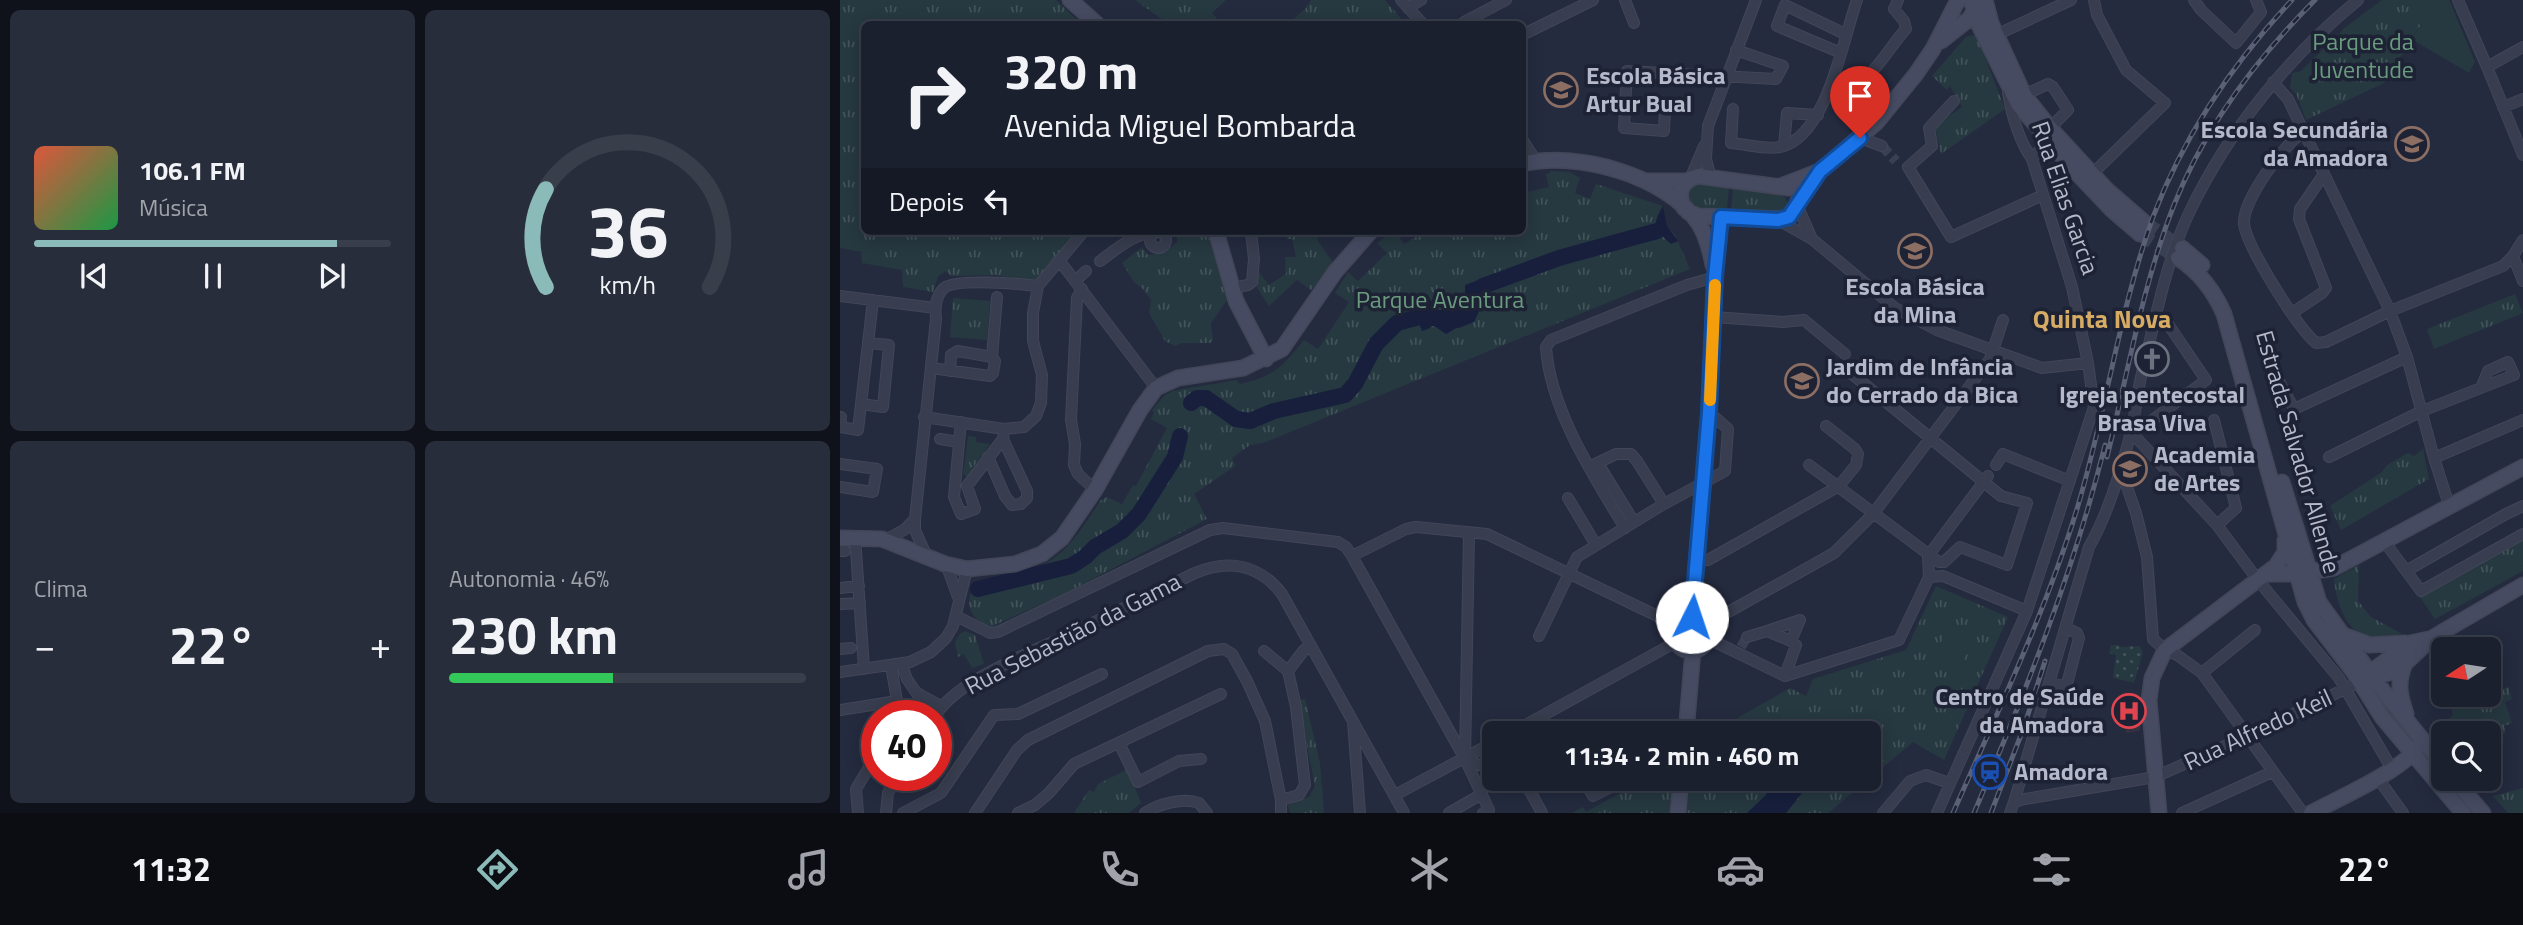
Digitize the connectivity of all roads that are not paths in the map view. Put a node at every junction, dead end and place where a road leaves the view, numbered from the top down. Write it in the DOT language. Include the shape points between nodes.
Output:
graph roads {
  1 [pos="1070,0"];
  2 [pos="1421,0"];
  3 [pos="1506,0"];
  4 [pos="1593,0"];
  5 [pos="1625,0"];
  6 [pos="1756,0"];
  7 [pos="1857,0"];
  8 [pos="1898,0"];
  9 [pos="1958,0"];
  10 [pos="2071,0"];
  11 [pos="2094,0"];
  12 [pos="2194,0"];
  13 [pos="2256,0"];
  14 [pos="2358,0"];
  15 [pos="2458,0"];
  16 [pos="1978,3"];
  17 [pos="1405,4"];
  18 [pos="1949,17"];
  19 [pos="1094,21"];
  20 [pos="1420,21"];
  21 [pos="1466,21"];
  22 [pos="1634,23"];
  23 [pos="1965,23"];
  24 [pos="1989,28"];
  25 [pos="1526,32"];
  26 [pos="1845,34"];
  27 [pos="2523,47"];
  28 [pos="1933,49"];
  29 [pos="1736,50"];
  30 [pos="1841,53"];
  31 [pos="2487,67"];
  32 [pos="1725,78"];
  33 [pos="1833,80"];
  34 [pos="2273,82"];
  35 [pos="2007,85"];
  36 [pos="2024,95"];
  37 [pos="2523,99"];
  38 [pos="1954,101"];
  39 [pos="2503,107"];
  40 [pos="1733,109"];
  41 [pos="1665,110"];
  42 [pos="1818,115"];
  43 [pos="2032,115"];
  44 [pos="2050,128"];
  45 [pos="2304,132"];
  46 [pos="1860,138"];
  47 [pos="1705,142"];
  48 [pos="1784,146"];
  49 [pos="1882,146"];
  50 [pos="2053,147"];
  51 [pos="2523,155"];
  52 [pos="2032,159"];
  53 [pos="1896,160"];
  54 [pos="1529,162"];
  55 [pos="1908,167"];
  56 [pos="1820,171"];
  57 [pos="2324,174"];
  58 [pos="2088,177"];
  59 [pos="1711,178"];
  60 [pos="1689,180"];
  61 [pos="1645,181"];
  62 [pos="1782,186"];
  63 [pos="2043,195"];
  64 [pos="1797,205"];
  65 [pos="1686,210"];
  66 [pos="1721,217"];
  67 [pos="1778,220"];
  68 [pos="2143,228"];
  69 [pos="1081,235"];
  70 [pos="1140,235"];
  71 [pos="1217,235"];
  72 [pos="1252,235"];
  73 [pos="1367,235"];
  74 [pos="1812,239"];
  75 [pos="2523,240"];
  76 [pos="2513,256"];
  77 [pos="1059,260"];
  78 [pos="1100,261"];
  79 [pos="1086,271"];
  80 [pos="1715,277"];
  81 [pos="2523,281"];
  82 [pos="1079,285"];
  83 [pos="1038,286"];
  84 [pos="1232,288"];
  85 [pos="840,296"];
  86 [pos="998,297"];
  87 [pos="873,300"];
  88 [pos="935,308"];
  89 [pos="2390,311"];
  90 [pos="2292,313"];
  91 [pos="1714,317"];
  92 [pos="2003,320"];
  93 [pos="2168,324"];
  94 [pos="869,343"];
  95 [pos="1992,351"];
  96 [pos="1845,354"];
  97 [pos="992,357"];
  98 [pos="2407,357"];
  99 [pos="1266,359"];
  100 [pos="2088,363"];
  101 [pos="931,368"];
  102 [pos="1846,369"];
  103 [pos="950,371"];
  104 [pos="2280,383"];
  105 [pos="1156,388"];
  106 [pos="2481,388"];
  107 [pos="862,404"];
  108 [pos="2422,411"];
  109 [pos="1709,412"];
  110 [pos="841,417"];
  111 [pos="924,417"];
  112 [pos="2214,420"];
  113 [pos="2523,420"];
  114 [pos="961,422"];
  115 [pos="1826,426"];
  116 [pos="2131,432"];
  117 [pos="1004,434"];
  118 [pos="1929,438"];
  119 [pos="940,439"];
  120 [pos="958,442"];
  121 [pos="988,457"];
  122 [pos="2329,457"];
  123 [pos="2434,458"];
  124 [pos="840,464"];
  125 [pos="1809,465"];
  126 [pos="1996,465"];
  127 [pos="2120,466"];
  128 [pos="1588,467"];
  129 [pos="2523,467"];
  130 [pos="1986,479"];
  131 [pos="1703,481"];
  132 [pos="2070,481"];
  133 [pos="1839,486"];
  134 [pos="840,487"];
  135 [pos="1095,490"];
  136 [pos="1568,498"];
  137 [pos="1664,504"];
  138 [pos="2449,505"];
  139 [pos="2523,506"];
  140 [pos="1873,514"];
  141 [pos="915,519"];
  142 [pos="1630,525"];
  143 [pos="2217,525"];
  144 [pos="2284,531"];
  145 [pos="1469,532"];
  146 [pos="2523,534"];
  147 [pos="855,536"];
  148 [pos="886,540"];
  149 [pos="2384,541"];
  150 [pos="1596,545"];
  151 [pos="842,546"];
  152 [pos="1352,556"];
  153 [pos="1928,556"];
  154 [pos="927,557"];
  155 [pos="1696,561"];
  156 [pos="1944,562"];
  157 [pos="946,564"];
  158 [pos="2334,568"];
  159 [pos="967,569"];
  160 [pos="2406,571"];
  161 [pos="1569,572"];
  162 [pos="2302,573"];
  163 [pos="2262,576"];
  164 [pos="1929,577"];
  165 [pos="1949,578"];
  166 [pos="2523,585"];
  167 [pos="859,586"];
  168 [pos="840,588"];
  169 [pos="958,598"];
  170 [pos="2319,602"];
  171 [pos="860,603"];
  172 [pos="840,604"];
  173 [pos="2027,611"];
  174 [pos="956,616"];
  175 [pos="1692,617"];
  176 [pos="1676,625"];
  177 [pos="2066,628"];
  178 [pos="2255,630"];
  179 [pos="1706,631"];
  180 [pos="1767,631"];
  181 [pos="2343,635"];
  182 [pos="1539,636"];
  183 [pos="1747,637"];
  184 [pos="2434,637"];
  185 [pos="2431,638"];
  186 [pos="2431,639"];
  187 [pos="1791,641"];
  188 [pos="1676,642"];
  189 [pos="2410,643"];
  190 [pos="1311,646"];
  191 [pos="1693,650"];
  192 [pos="2165,650"];
  193 [pos="1264,651"];
  194 [pos="896,664"];
  195 [pos="2404,666"];
  196 [pos="864,669"];
  197 [pos="1288,671"];
  198 [pos="840,672"];
  199 [pos="2202,673"];
  200 [pos="1102,674"];
  201 [pos="1785,676"];
  202 [pos="2362,680"];
  203 [pos="2050,683"];
  204 [pos="916,693"];
  205 [pos="1221,694"];
  206 [pos="897,700"];
  207 [pos="920,700"];
  208 [pos="929,700"];
  209 [pos="947,700"];
  210 [pos="861,707"];
  211 [pos="840,710"];
  212 [pos="1353,718"];
  213 [pos="1533,721"];
  214 [pos="1687,721"];
  215 [pos="2409,722"];
  216 [pos="2248,736"];
  217 [pos="2421,739"];
  218 [pos="1119,743"];
  219 [pos="1482,750"];
  220 [pos="2431,751"];
  221 [pos="2413,754"];
  222 [pos="1201,759"];
  223 [pos="1465,759"];
  224 [pos="1482,766"];
  225 [pos="2392,769"];
  226 [pos="2273,772"];
  227 [pos="2155,777"];
  228 [pos="2377,778"];
  229 [pos="861,781"];
  230 [pos="1949,783"];
  231 [pos="889,791"];
  232 [pos="1530,791"];
  233 [pos="1680,791"];
  234 [pos="2464,791"];
  235 [pos="1482,794"];
  236 [pos="1395,795"];
  237 [pos="1281,800"];
  238 [pos="2014,802"];
  239 [pos="858,813"];
  240 [pos="886,813"];
  241 [pos="904,813"];
  242 [pos="975,813"];
  243 [pos="1018,813"];
  244 [pos="1145,813"];
  245 [pos="1207,813"];
  246 [pos="1281,813"];
  247 [pos="1360,813"];
  248 [pos="1404,813"];
  249 [pos="1449,813"];
  250 [pos="1483,813"];
  251 [pos="1542,813"];
  252 [pos="1678,813"];
  253 [pos="1883,813"];
  254 [pos="1937,813"];
  255 [pos="2010,813"];
  256 [pos="2158,813"];
  257 [pos="2182,813"];
  258 [pos="2303,813"];
  259 [pos="2311,813"];
  260 [pos="2403,813"];
  261 [pos="2463,813"];
  262 [pos="2483,813"];
  1 -- 19 [label="street"];
  2 -- 17 [label="street"];
  3 -- 21 [label="street"];
  4 -- 25 [label="street"];
  5 -- 22 [label="street"];
  6 -- 29 [label="street"];
  7 -- 26 [label="street"];
  8 -- 33 [label="street" via="1894,9 1906,29 1869,75 1852,84"];
  9 -- 18 [label="street"];
  10 -- 24 [label="street"];
  11 -- 58 [label="street" via="2097,15 2126,69 2165,103"];
  12 -- 13 [label="street" via="2236,43 2261,12"];
  14 -- 34 [label="street"];
  15 -- 31 [label="street"];
  16 -- 18 [label="street"];
  16 -- 23 [label="street"];
  16 -- 24 [label="street"];
  17 -- 20 [label="street"];
  18 -- 28 [label="street"];
  23 -- 24 [label="street"];
  23 -- 28 [label="street"];
  24 -- 35 [label="street, Rua Elias Garcia"];
  24 -- 36 [label="street, Rua Elias Garcia"];
  26 -- 30 [label="street"];
  26 -- 30 [label="street" via="1785,5 1777,26"];
  27 -- 31 [label="street"];
  28 -- 46 [label="street" via="1898,98"];
  29 -- 32 [label="street"];
  29 -- 32 [label="street" via="1783,66 1776,79"];
  30 -- 33 [label="street"];
  31 -- 39 [label="street"];
  32 -- 41 [label="street" via="1627,71 1624,128 1664,131"];
  32 -- 47 [label="street"];
  33 -- 42 [label="street"];
  34 -- 45 [label="street" via="2288,99"];
  34 -- 116 [label="street" via="2219,158 2189,213 2166,275"];
  35 -- 43 [label="street, Rua Elias Garcia"];
  35 -- 52 [label="street, Rua Elias Garcia" via="2013,117"];
  36 -- 43 [label="street, Rua Elias Garcia"];
  36 -- 44 [label="street" via="2048,84 2053,87 2068,110"];
  37 -- 39 [label="street"];
  38 -- 55 [label="street" via="1929,128 1932,146"];
  39 -- 51 [label="street"];
  40 -- 48 [label="street" via="1731,143"];
  42 -- 48 [label="street"];
  42 -- 48 [label="street" via="1787,113"];
  43 -- 44 [label="street"];
  43 -- 50 [label="street"];
  44 -- 58 [label="street"];
  45 -- 57 [label="street"];
  45 -- 90 [label="street" via="2291,141 2268,173 2250,200 2244,220 2248,239"];
  46 -- 49 [label="street"];
  46 -- 56 [label="street"];
  47 -- 59 [label="street"];
  47 -- 60 [label="street"];
  50 -- 52 [label="street" via="2039,148"];
  50 -- 58 [label="street"];
  52 -- 63 [label="street, Rua Elias Garcia"];
  53 -- 55 [label="street"];
  54 -- 61 [label="street" via="1589,163"];
  55 -- 63 [label="street" via="1951,237"];
  56 -- 62 [label="street"];
  56 -- 64 [label="street"];
  57 -- 89 [label="street"];
  57 -- 90 [label="street" via="2300,209 2299,219 2326,288"];
  58 -- 68 [label="street"];
  59 -- 60 [label="street"];
  59 -- 62 [label="street"];
  60 -- 61 [label="street"];
  60 -- 65 [label="street" via="1680,194"];
  61 -- 65 [label="street"];
  62 -- 64 [label="street" via="1794,194"];
  63 -- 100 [label="street, Rua Elias Garcia" via="2072,287"];
  64 -- 67 [label="street" via="1789,217"];
  64 -- 74 [label="street"];
  65 -- 66 [label="street"];
  65 -- 80 [label="street" via="1706,237"];
  66 -- 67 [label="street"];
  66 -- 80 [label="street"];
  67 -- 74 [label="street"];
  69 -- 77 [label="street"];
  70 -- 78 [label="street"];
  71 -- 84 [label="street"];
  72 -- 84 [label="street" via="1252,282"];
  73 -- 99 [label="street" via="1342,263 1282,349"];
  74 -- 95 [label="street" via="1895,308"];
  75 -- 76 [label="street"];
  76 -- 81 [label="street"];
  76 -- 89 [label="street" via="2503,266"];
  77 -- 82 [label="street"];
  77 -- 83 [label="street"];
  79 -- 82 [label="street"];
  80 -- 91 [label="street"];
  80 -- 128 [label="street" via="1548,343 1555,391"];
  82 -- 105 [label="street"];
  82 -- 135 [label="street" via="1071,420 1076,470"];
  83 -- 88 [label="street" via="998,282 950,285 938,296"];
  83 -- 117 [label="street" via="1033,341 1042,375 1041,403 1024,427"];
  84 -- 99 [label="street"];
  85 -- 87 [label="street"];
  86 -- 97 [label="street"];
  87 -- 88 [label="street"];
  87 -- 94 [label="street"];
  88 -- 101 [label="street"];
  89 -- 90 [label="street" via="2316,343"];
  89 -- 98 [label="street"];
  91 -- 96 [label="street" via="1804,320"];
  91 -- 109 [label="street"];
  92 -- 95 [label="street"];
  93 -- 116 [label="street" via="2206,380"];
  94 -- 107 [label="street"];
  94 -- 107 [label="street" via="888,345 883,407"];
  95 -- 100 [label="street" via="2042,368"];
  95 -- 118 [label="street"];
  97 -- 103 [label="street" via="958,351 951,355"];
  97 -- 103 [label="street" via="990,376"];
  98 -- 104 [label="street" via="2294,409"];
  98 -- 108 [label="street"];
  99 -- 105 [label="street" via="1243,368 1169,380"];
  100 -- 132 [label="street, Rua Elias Garcia" via="2094,407"];
  101 -- 103 [label="street"];
  101 -- 111 [label="street"];
  102 -- 118 [label="street"];
  105 -- 135 [label="street"];
  106 -- 108 [label="street"];
  107 -- 110 [label="street" via="858,429 840,427"];
  108 -- 122 [label="street"];
  108 -- 123 [label="street"];
  109 -- 131 [label="street"];
  109 -- 131 [label="street" via="1728,429 1725,471"];
  111 -- 114 [label="street"];
  111 -- 141 [label="street"];
  112 -- 143 [label="street" via="2236,508"];
  113 -- 123 [label="street"];
  114 -- 117 [label="street"];
  114 -- 120 [label="street"];
  115 -- 133 [label="street" via="1858,454 1856,465"];
  116 -- 127 [label="street"];
  116 -- 143 [label="street"];
  117 -- 121 [label="street"];
  117 -- 121 [label="street" via="1027,491 1021,504 1012,505 1005,496"];
  118 -- 130 [label="street"];
  118 -- 140 [label="street"];
  119 -- 120 [label="street"];
  120 -- 121 [label="street" via="954,497 961,514 975,509 967,486"];
  123 -- 138 [label="street"];
  124 -- 134 [label="street" via="877,469 873,492"];
  125 -- 133 [label="street"];
  126 -- 132 [label="street" via="2003,454"];
  127 -- 177 [label="street"];
  127 -- 192 [label="street" via="2147,557 2153,639"];
  128 -- 137 [label="street" via="1616,454 1631,454"];
  128 -- 142 [label="street"];
  129 -- 138 [label="street"];
  130 -- 153 [label="street"];
  130 -- 156 [label="street" via="2001,495 2027,503 2007,565 1960,547"];
  131 -- 137 [label="street"];
  131 -- 155 [label="street"];
  132 -- 173 [label="street"];
  133 -- 140 [label="street"];
  133 -- 155 [label="street"];
  135 -- 159 [label="street" via="1062,538 1042,554 1015,564"];
  136 -- 150 [label="street"];
  137 -- 142 [label="street"];
  138 -- 149 [label="street"];
  139 -- 160 [label="street"];
  140 -- 153 [label="street"];
  140 -- 179 [label="street" via="1834,552"];
  141 -- 148 [label="street"];
  141 -- 154 [label="street"];
  142 -- 150 [label="street"];
  143 -- 163 [label="street"];
  144 -- 162 [label="street, Estrada Salvador Allende"];
  144 -- 162 [label="street, Estrada Salvador Allende" via="2224,314 2180,253 2210,273 2234,315"];
  144 -- 163 [label="street" via="2285,552"];
  145 -- 152 [label="street" via="1406,529"];
  145 -- 161 [label="street" via="1493,536"];
  145 -- 223 [label="street"];
  146 -- 160 [label="street" via="2421,591"];
  147 -- 148 [label="street"];
  147 -- 151 [label="street"];
  147 -- 167 [label="street"];
  148 -- 154 [label="street"];
  149 -- 158 [label="street"];
  149 -- 160 [label="street"];
  150 -- 161 [label="street" via="1577,557"];
  152 -- 174 [label="street" via="1338,542 1223,528 1210,530 998,632 990,634"];
  152 -- 223 [label="street"];
  153 -- 156 [label="street"];
  153 -- 164 [label="street"];
  154 -- 157 [label="street"];
  155 -- 175 [label="street"];
  156 -- 165 [label="street"];
  157 -- 159 [label="street"];
  157 -- 169 [label="street"];
  158 -- 162 [label="street"];
  158 -- 170 [label="street"];
  159 -- 169 [label="street"];
  161 -- 176 [label="street"];
  161 -- 182 [label="street"];
  162 -- 163 [label="street"];
  162 -- 170 [label="street, Estrada Salvador Allende"];
  162 -- 202 [label="street, Estrada Salvador Allende" via="2314,620"];
  163 -- 192 [label="street"];
  163 -- 202 [label="street"];
  164 -- 165 [label="street"];
  164 -- 201 [label="street" via="1899,640"];
  165 -- 173 [label="street"];
  166 -- 184 [label="street"];
  167 -- 168 [label="street"];
  167 -- 171 [label="street"];
  169 -- 174 [label="street"];
  170 -- 181 [label="street, Estrada Salvador Allende"];
  171 -- 172 [label="street"];
  171 -- 196 [label="street"];
  173 -- 230 [label="street"];
  174 -- 194 [label="street" via="950,632 931,652"];
  175 -- 176 [label="street"];
  175 -- 179 [label="street"];
  176 -- 188 [label="street"];
  177 -- 203 [label="street"];
  177 -- 203 [label="street" via="2079,638 2067,684"];
  178 -- 199 [label="street"];
  179 -- 191 [label="street" via="1702,646"];
  179 -- 201 [label="street"];
  180 -- 183 [label="street"];
  180 -- 187 [label="street"];
  180 -- 187 [label="street" via="1800,620"];
  181 -- 189 [label="street" via="2370,645"];
  181 -- 202 [label="street, Estrada Salvador Allende"];
  185 -- 189 [label="street"];
  186 -- 195 [label="street"];
  187 -- 201 [label="street" via="1796,645"];
  188 -- 191 [label="street"];
  188 -- 213 [label="street"];
  189 -- 202 [label="street"];
  190 -- 197 [label="street"];
  190 -- 209 [label="street, Rua Sebastião da Gama" via="1282,594 1265,576 1247,567 1220,565 997,669"];
  190 -- 212 [label="street"];
  191 -- 214 [label="street"];
  192 -- 199 [label="street"];
  192 -- 227 [label="street" via="2150,690"];
  193 -- 197 [label="street"];
  194 -- 196 [label="street"];
  194 -- 204 [label="street"];
  194 -- 206 [label="street"];
  195 -- 202 [label="street"];
  195 -- 215 [label="street" via="2399,688"];
  196 -- 198 [label="street"];
  197 -- 237 [label="street" via="1306,785 1299,795"];
  199 -- 216 [label="street"];
  200 -- 241 [label="street" via="1018,714 995,715 941,793"];
  202 -- 215 [label="street"];
  202 -- 216 [label="street, Rua Alfredo Keil"];
  202 -- 221 [label="street" via="2382,717"];
  202 -- 225 [label="street"];
  203 -- 238 [label="street"];
  204 -- 207 [label="street"];
  204 -- 208 [label="street"];
  205 -- 218 [label="street"];
  210 -- 211 [label="street"];
  212 -- 236 [label="street"];
  212 -- 247 [label="street"];
  215 -- 217 [label="street"];
  216 -- 226 [label="street"];
  216 -- 227 [label="street, Rua Alfredo Keil"];
  217 -- 220 [label="street"];
  217 -- 221 [label="street"];
  218 -- 222 [label="street" via="1138,782 1179,761"];
  218 -- 243 [label="street" via="1074,764 1049,793"];
  219 -- 223 [label="street"];
  221 -- 225 [label="street"];
  221 -- 261 [label="street"];
  223 -- 224 [label="street"];
  223 -- 235 [label="street"];
  223 -- 236 [label="street"];
  225 -- 228 [label="street"];
  226 -- 257 [label="street"];
  226 -- 258 [label="street"];
  227 -- 238 [label="street, Rua Alfredo Keil"];
  227 -- 256 [label="street"];
  228 -- 259 [label="street"];
  228 -- 260 [label="street"];
  229 -- 239 [label="street" via="856,789"];
  230 -- 253 [label="street" via="1926,775 1910,781"];
  230 -- 254 [label="street"];
  231 -- 240 [label="street"];
  232 -- 251 [label="street"];
  233 -- 252 [label="street"];
  234 -- 262 [label="street"];
  235 -- 249 [label="street"];
  235 -- 250 [label="street" via="1489,810"];
  236 -- 248 [label="street"];
  237 -- 242 [label="street" via="1265,722 1236,659 1218,649 1028,740"];
  237 -- 246 [label="street"];
  238 -- 255 [label="street"];
  244 -- 245 [label="street" via="1187,801 1199,803"];
}
